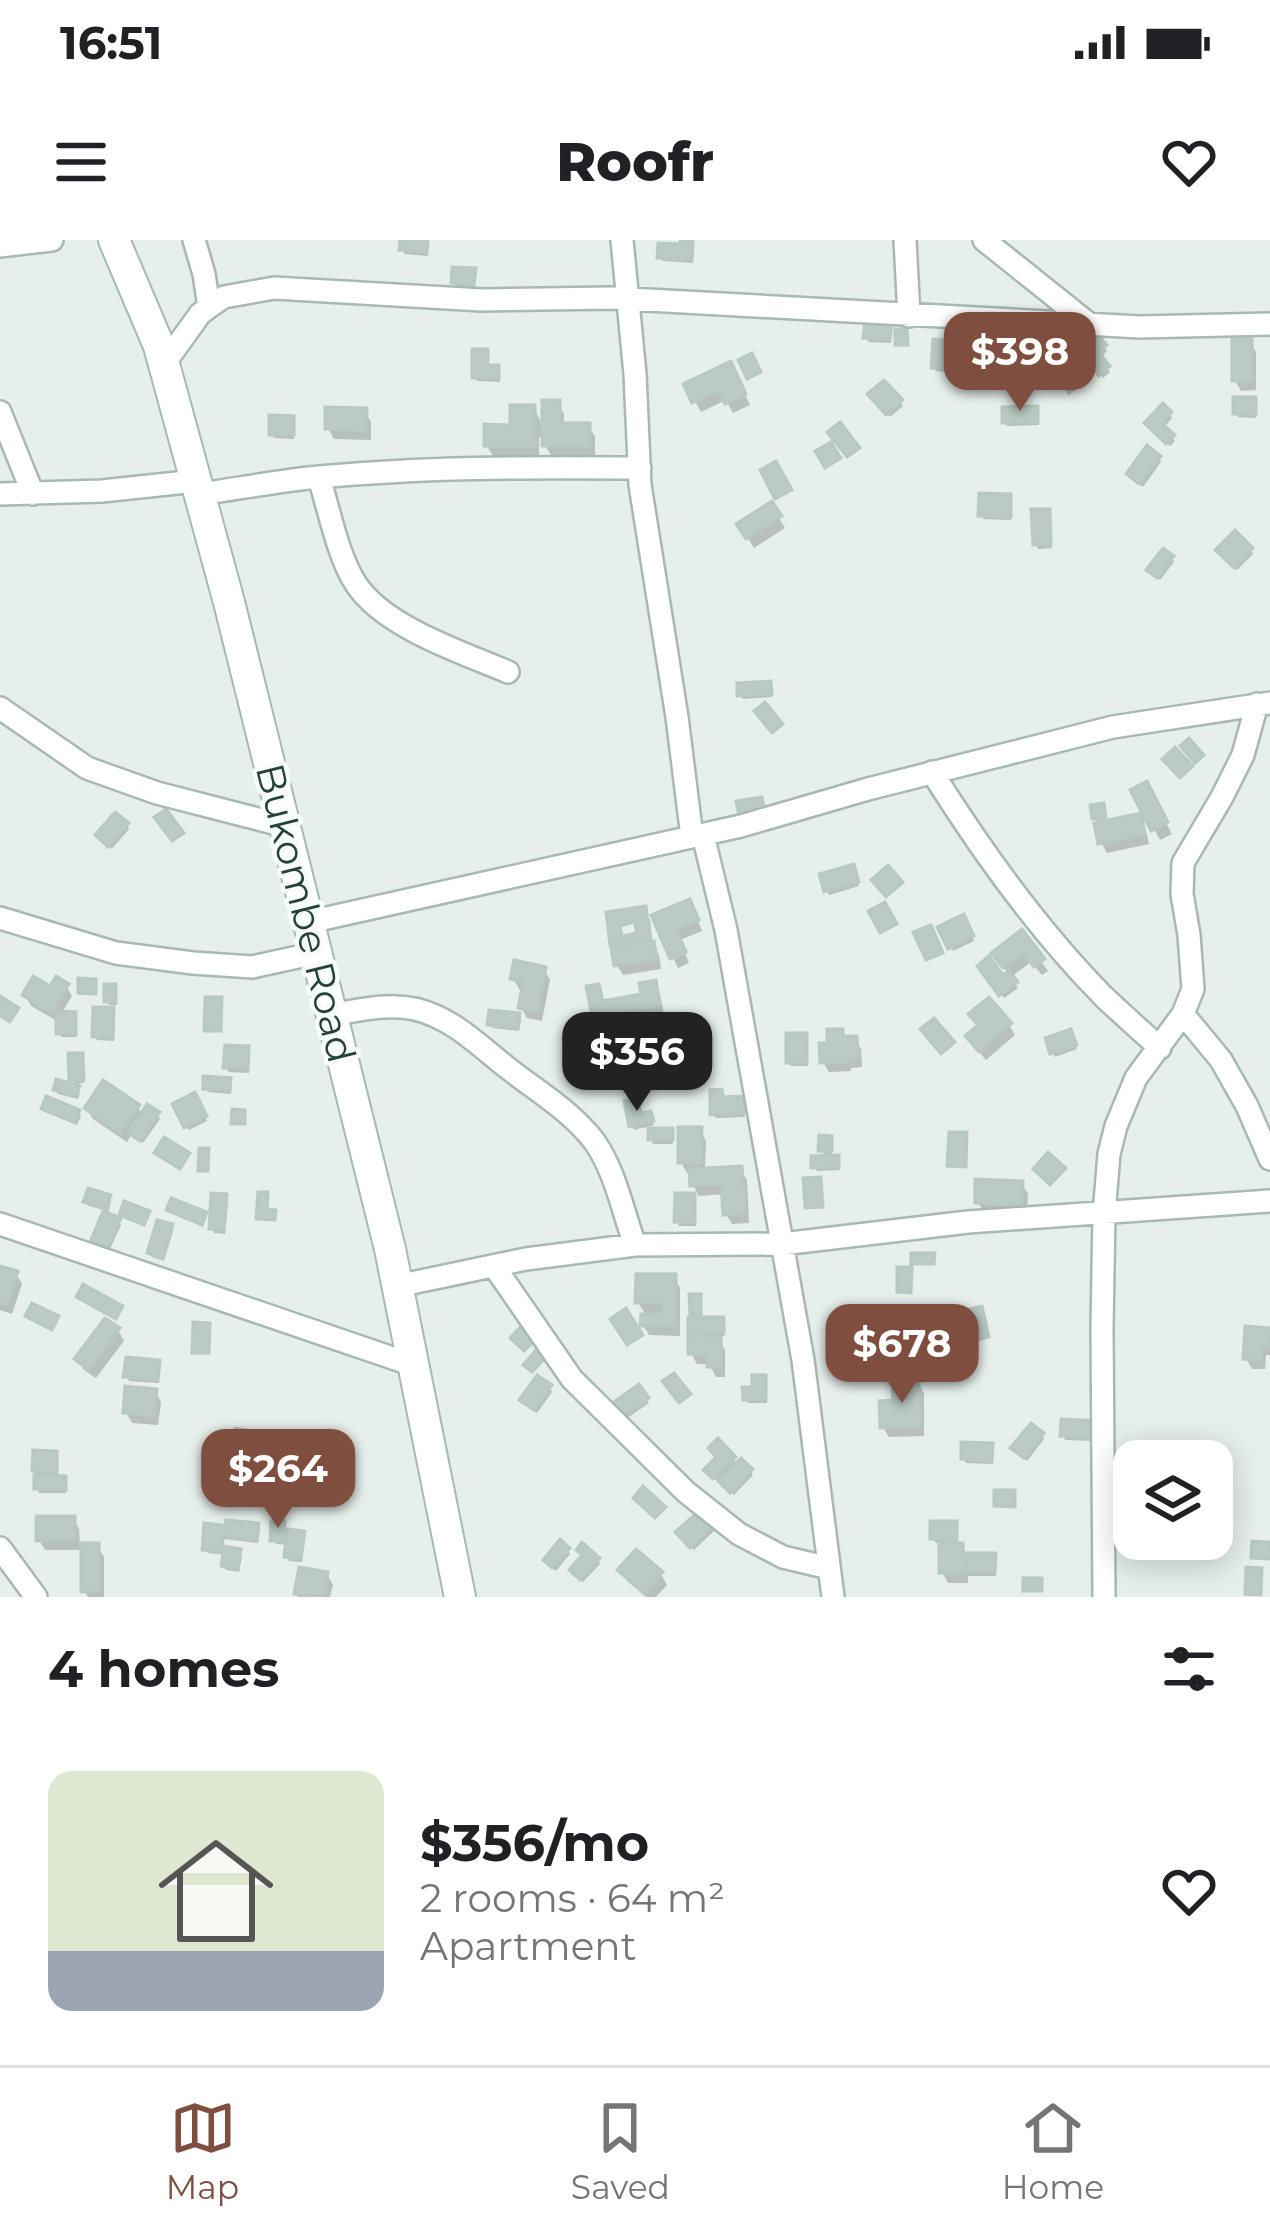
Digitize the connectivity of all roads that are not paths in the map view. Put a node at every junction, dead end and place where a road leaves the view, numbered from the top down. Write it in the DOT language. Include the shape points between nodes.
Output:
graph roads {
  1 [pos="52,240"];
  2 [pos="114,240"];
  3 [pos="194,240"];
  4 [pos="622,240"];
  5 [pos="905,240"];
  6 [pos="984,240"];
  7 [pos="0,246"];
  8 [pos="629,300"];
  9 [pos="209,307"];
  10 [pos="909,316"];
  11 [pos="1270,324"];
  12 [pos="1090,325"];
  13 [pos="164,364"];
  14 [pos="0,412"];
  15 [pos="640,468"];
  16 [pos="319,478"];
  17 [pos="198,488"];
  18 [pos="0,494"];
  19 [pos="33,494"];
  20 [pos="508,672"];
  21 [pos="1264,704"];
  22 [pos="0,708"];
  23 [pos="932,772"];
  24 [pos="285,826"];
  25 [pos="698,836"];
  26 [pos="0,918"];
  27 [pos="309,922"];
  28 [pos="316,953"];
  29 [pos="1183,1014"];
  30 [pos="332,1015"];
  31 [pos="1160,1048"];
  32 [pos="1270,1159"];
  33 [pos="1270,1201"];
  34 [pos="1104,1214"];
  35 [pos="0,1224"];
  36 [pos="782,1244"];
  37 [pos="635,1245"];
  38 [pos="494,1266"];
  39 [pos="397,1286"];
  40 [pos="413,1365"];
  41 [pos="0,1549"];
  42 [pos="829,1568"];
  43 [pos="36,1597"];
  44 [pos="460,1597"];
  45 [pos="833,1597"];
  46 [pos="1104,1597"];
  1 -- 7 [label="street"];
  2 -- 13 [label="main road, Bukombe Road"];
  3 -- 9 [label="street"];
  4 -- 8 [label="street"];
  5 -- 10 [label="street"];
  6 -- 12 [label="street"];
  8 -- 9 [label="street" via="274,288"];
  8 -- 10 [label="street"];
  8 -- 15 [label="street"];
  9 -- 13 [label="street"];
  10 -- 12 [label="street"];
  11 -- 12 [label="street"];
  13 -- 17 [label="main road, Bukombe Road"];
  14 -- 19 [label="street"];
  15 -- 16 [label="street"];
  15 -- 25 [label="street"];
  16 -- 17 [label="street"];
  16 -- 20 [label="street" via="353,580 371,603"];
  17 -- 19 [label="street"];
  17 -- 24 [label="main road, Bukombe Road"];
  18 -- 19 [label="street"];
  21 -- 23 [label="street" via="1113,727"];
  21 -- 29 [label="street" via="1183,863 1193,989"];
  22 -- 24 [label="street" via="87,768"];
  23 -- 25 [label="street"];
  23 -- 31 [label="street" via="1012,890 1103,996"];
  24 -- 27 [label="main road, Bukombe Road"];
  25 -- 27 [label="street"];
  25 -- 36 [label="street" via="726,930"];
  26 -- 28 [label="street" via="116,953 193,963 253,967"];
  27 -- 28 [label="main road, Bukombe Road"];
  28 -- 30 [label="main road, Bukombe Road"];
  29 -- 31 [label="street"];
  29 -- 32 [label="street" via="1221,1060"];
  30 -- 37 [label="street" via="413,1009 480,1045 596,1144"];
  30 -- 39 [label="main road, Bukombe Road"];
  31 -- 34 [label="street" via="1136,1078 1116,1126"];
  33 -- 34 [label="street"];
  34 -- 36 [label="street"];
  34 -- 46 [label="street"];
  35 -- 40 [label="street"];
  36 -- 37 [label="street"];
  36 -- 42 [label="street"];
  37 -- 38 [label="street"];
  38 -- 39 [label="street"];
  38 -- 42 [label="street" via="572,1379 686,1492 739,1534"];
  39 -- 40 [label="main road, Bukombe Road"];
  40 -- 44 [label="main road, Bukombe Road"];
  41 -- 43 [label="street"];
  42 -- 45 [label="street"];
}
